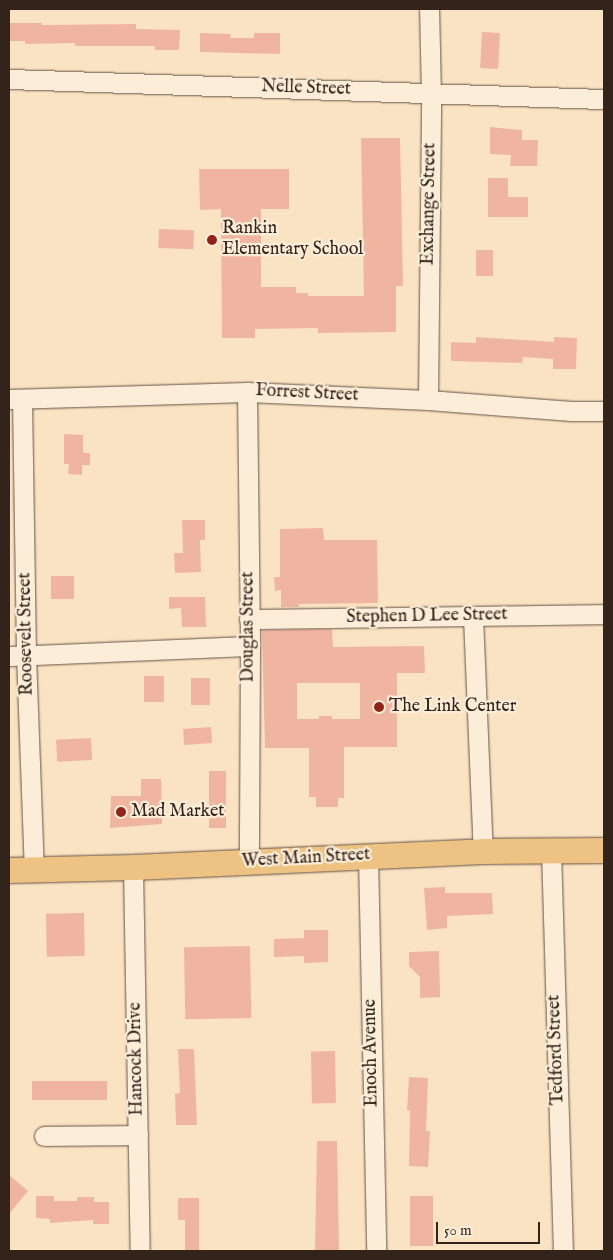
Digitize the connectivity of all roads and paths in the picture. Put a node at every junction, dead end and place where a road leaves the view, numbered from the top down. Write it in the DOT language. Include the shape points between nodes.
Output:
graph roads {
  1 [pos="429,9"];
  2 [pos="9,79"];
  3 [pos="431,94"];
  4 [pos="604,99"];
  5 [pos="247,392"];
  6 [pos="15,399"];
  7 [pos="428,400"];
  8 [pos="604,411"];
  9 [pos="604,614"];
  10 [pos="473,617"];
  11 [pos="249,619"];
  12 [pos="250,646"];
  13 [pos="18,655"];
  14 [pos="551,850"];
  15 [pos="604,850"];
  16 [pos="483,851"];
  17 [pos="368,856"];
  18 [pos="248,862"];
  19 [pos="133,867"];
  20 [pos="34,869"];
  21 [pos="9,870"];
  22 [pos="138,1135"];
  23 [pos="44,1136"];
  24 [pos="140,1251"];
  25 [pos="376,1251"];
  26 [pos="563,1251"];
  1 -- 3 [label="street, Exchange Street"];
  2 -- 3 [label="street, Nelle Street"];
  3 -- 4 [label="street, Nelle Street"];
  3 -- 7 [label="street, Exchange Street"];
  5 -- 6 [label="street, Forrest Street"];
  5 -- 7 [label="street, Forrest Street"];
  5 -- 11 [label="street, Douglas Street"];
  6 -- 13 [label="street, Roosevelt Street"];
  7 -- 8 [label="street, Forrest Street"];
  9 -- 10 [label="street, Stephen D Lee Street"];
  10 -- 11 [label="street, Stephen D Lee Street"];
  10 -- 16 [label="street"];
  11 -- 12 [label="street, Douglas Street"];
  12 -- 13 [label="street"];
  12 -- 18 [label="street, Douglas Street"];
  13 -- 20 [label="street, Roosevelt Street"];
  14 -- 15 [label="main road, West Main Street"];
  14 -- 16 [label="main road, West Main Street"];
  14 -- 26 [label="street, Tedford Street"];
  16 -- 17 [label="main road, West Main Street"];
  17 -- 18 [label="main road, West Main Street"];
  17 -- 25 [label="street, Enoch Avenue"];
  18 -- 19 [label="main road, West Main Street"];
  19 -- 20 [label="main road, West Main Street"];
  19 -- 22 [label="street, Hancock Drive"];
  20 -- 21 [label="main road, West Main Street"];
  22 -- 23 [label="street"];
  22 -- 24 [label="street, Hancock Drive"];
}
